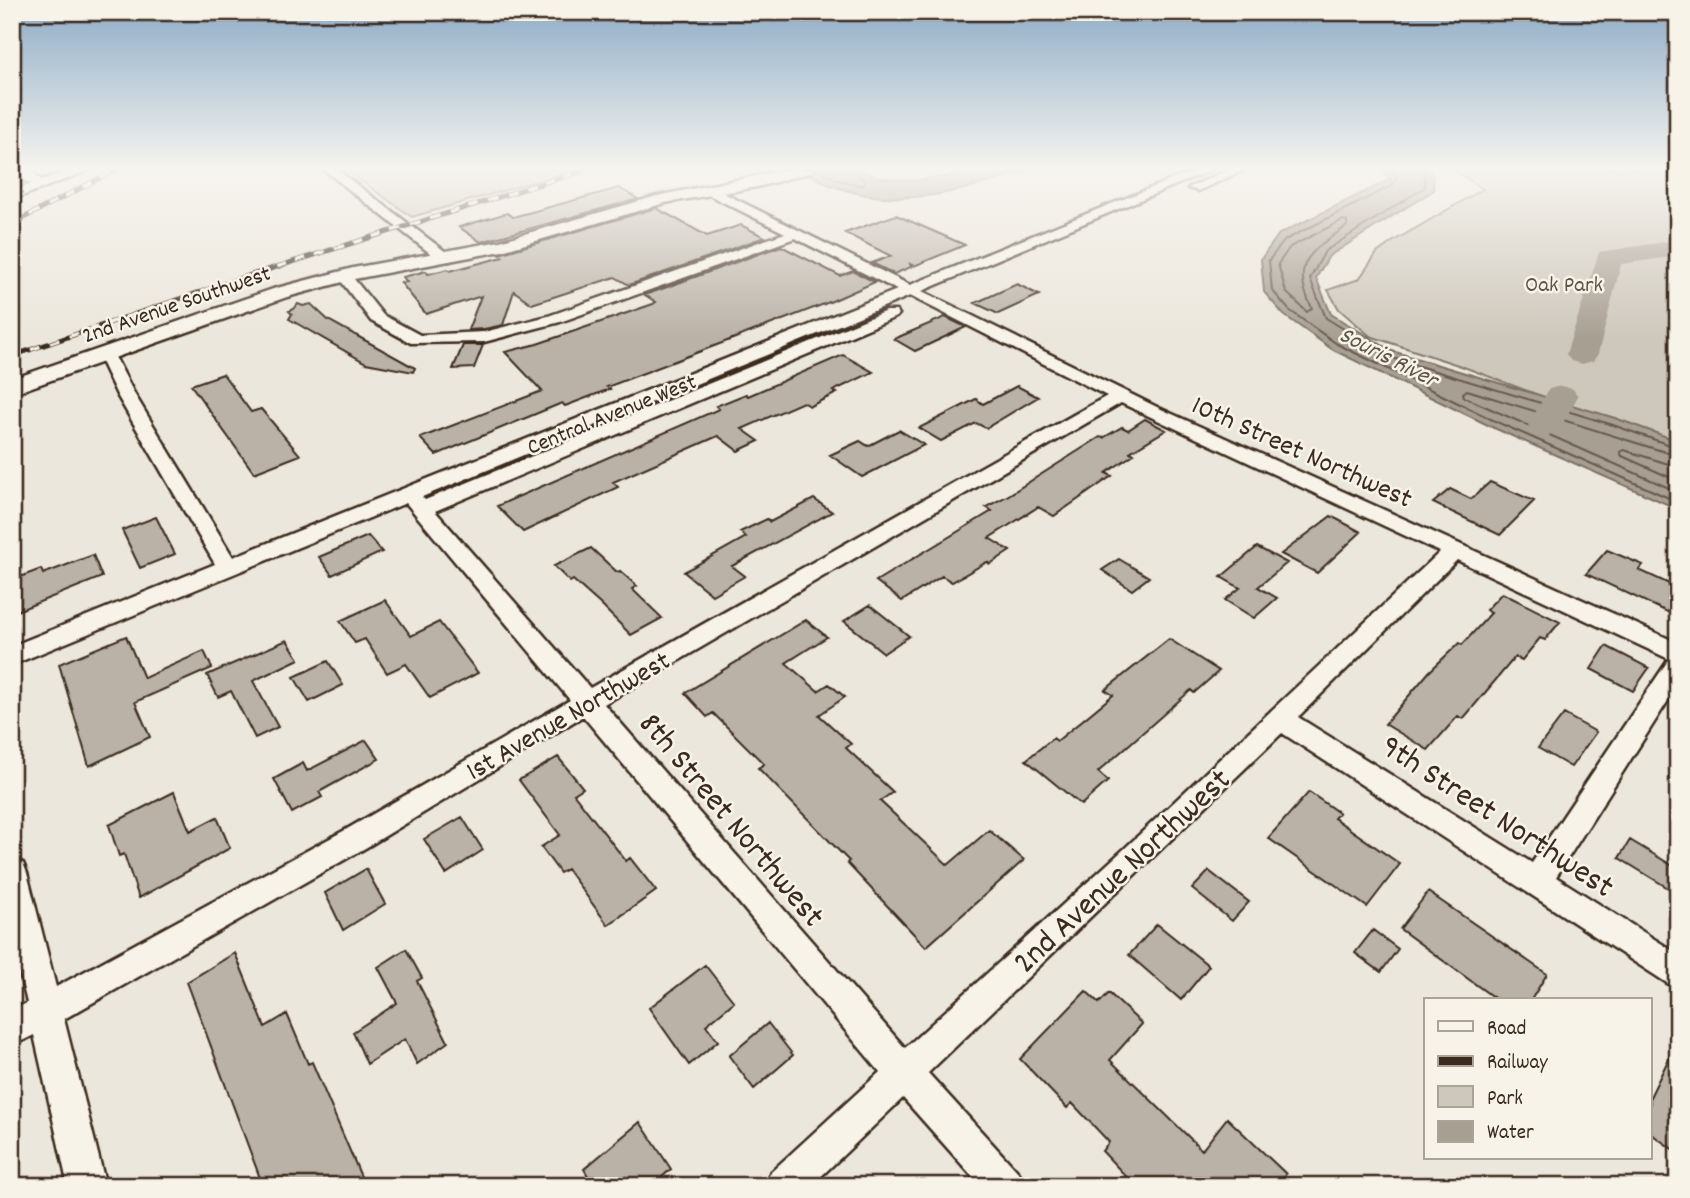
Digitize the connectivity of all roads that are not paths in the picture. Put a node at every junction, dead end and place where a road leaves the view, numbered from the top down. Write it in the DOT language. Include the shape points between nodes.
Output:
graph roads {
  1 [pos="402,225"];
  2 [pos="574,225"];
  3 [pos="777,225"];
  4 [pos="1079,225"];
  5 [pos="1097,225"];
  6 [pos="795,234"];
  7 [pos="445,258"];
  8 [pos="345,277"];
  9 [pos="917,295"];
  10 [pos="104,353"];
  11 [pos="12,387"];
  12 [pos="1120,396"];
  13 [pos="416,502"];
  14 [pos="1456,549"];
  15 [pos="229,569"];
  16 [pos="1678,653"];
  17 [pos="12,656"];
  18 [pos="1678,665"];
  19 [pos="587,702"];
  20 [pos="1279,718"];
  21 [pos="12,873"];
  22 [pos="1536,882"];
  23 [pos="1678,972"];
  24 [pos="47,1010"];
  25 [pos="12,1029"];
  26 [pos="906,1072"];
  27 [pos="88,1186"];
  28 [pos="783,1186"];
  29 [pos="1006,1186"];
  1 -- 7 [label="street"];
  2 -- 7 [label="street, 2nd Avenue Southwest"];
  3 -- 6 [label="street, 10th Street Northwest"];
  4 -- 9 [label="street"];
  5 -- 9 [label="street"];
  6 -- 8 [label="street" via="554,319 484,337 417,340 377,318"];
  6 -- 9 [label="street, 10th Street Northwest"];
  7 -- 8 [label="street, 2nd Avenue Southwest"];
  8 -- 10 [label="street, 2nd Avenue Southwest" via="214,314"];
  9 -- 12 [label="street, 10th Street Northwest"];
  9 -- 13 [label="street"];
  10 -- 11 [label="street, 2nd Avenue Southwest"];
  10 -- 15 [label="street"];
  12 -- 14 [label="street, 10th Street Northwest"];
  12 -- 19 [label="street, 1st Avenue Northwest"];
  13 -- 15 [label="street"];
  13 -- 19 [label="street, 8th Street Northwest"];
  14 -- 16 [label="street, 10th Street Northwest"];
  14 -- 20 [label="street, 2nd Avenue Northwest"];
  15 -- 17 [label="street"];
  18 -- 22 [label="street"];
  19 -- 24 [label="street, 1st Avenue Northwest" via="357,838"];
  19 -- 26 [label="street, 8th Street Northwest"];
  20 -- 22 [label="street, 9th Street Northwest"];
  20 -- 26 [label="street, 2nd Avenue Northwest"];
  21 -- 24 [label="street"];
  22 -- 23 [label="street, 9th Street Northwest"];
  24 -- 25 [label="street, 1st Avenue Northwest"];
  24 -- 27 [label="street"];
  26 -- 28 [label="street, 2nd Avenue Northwest"];
  26 -- 29 [label="street, 8th Street Northwest"];
}
